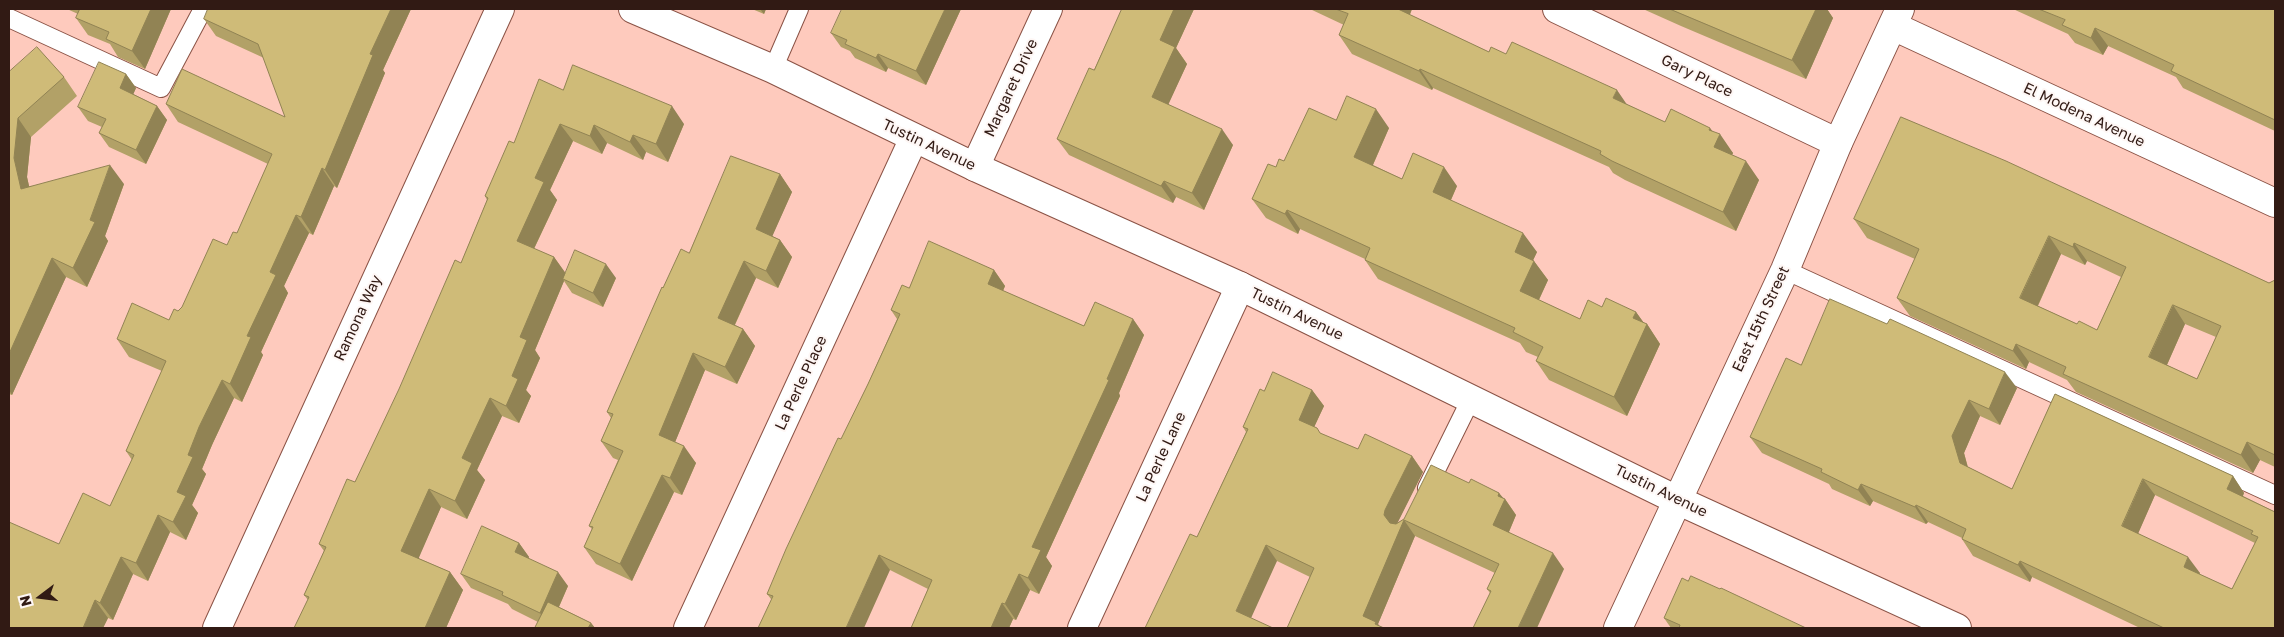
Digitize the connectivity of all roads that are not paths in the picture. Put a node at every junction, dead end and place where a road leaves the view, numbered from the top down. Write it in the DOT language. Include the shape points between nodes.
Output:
graph roads {
  1 [pos="203,9"];
  2 [pos="500,9"];
  3 [pos="633,9"];
  4 [pos="799,9"];
  5 [pos="1048,9"];
  6 [pos="1557,9"];
  7 [pos="1896,17"];
  8 [pos="9,18"];
  9 [pos="773,69"];
  10 [pos="914,138"];
  11 [pos="1838,143"];
  12 [pos="975,167"];
  13 [pos="2275,203"];
  14 [pos="1784,270"];
  15 [pos="1240,286"];
  16 [pos="1471,399"];
  17 [pos="2275,495"];
  18 [pos="1677,500"];
  19 [pos="1419,504"];
  20 [pos="217,628"];
  21 [pos="688,628"];
  22 [pos="1082,628"];
  23 [pos="1618,628"];
  24 [pos="1957,628"];
  1 -- 8 [label="lane" via="161,88"];
  2 -- 20 [label="street, Ramona Way"];
  3 -- 9 [label="street, Tustin Avenue"];
  4 -- 9 [label="lane"];
  5 -- 12 [label="street, Margaret Drive"];
  6 -- 11 [label="street, Gary Place"];
  7 -- 11 [label="street, East 15th Street"];
  7 -- 13 [label="street, El Modena Avenue"];
  9 -- 10 [label="street, Tustin Avenue"];
  10 -- 12 [label="street, Tustin Avenue"];
  10 -- 21 [label="street, La Perle Place"];
  11 -- 14 [label="street, East 15th Street"];
  12 -- 15 [label="street, Tustin Avenue"];
  14 -- 17 [label="lane"];
  14 -- 18 [label="street, East 15th Street"];
  15 -- 16 [label="street, Tustin Avenue"];
  15 -- 22 [label="street, La Perle Lane"];
  16 -- 18 [label="street, Tustin Avenue"];
  16 -- 19 [label="lane"];
  18 -- 23 [label="street, East 15th Street"];
  18 -- 24 [label="street, Tustin Avenue"];
}
